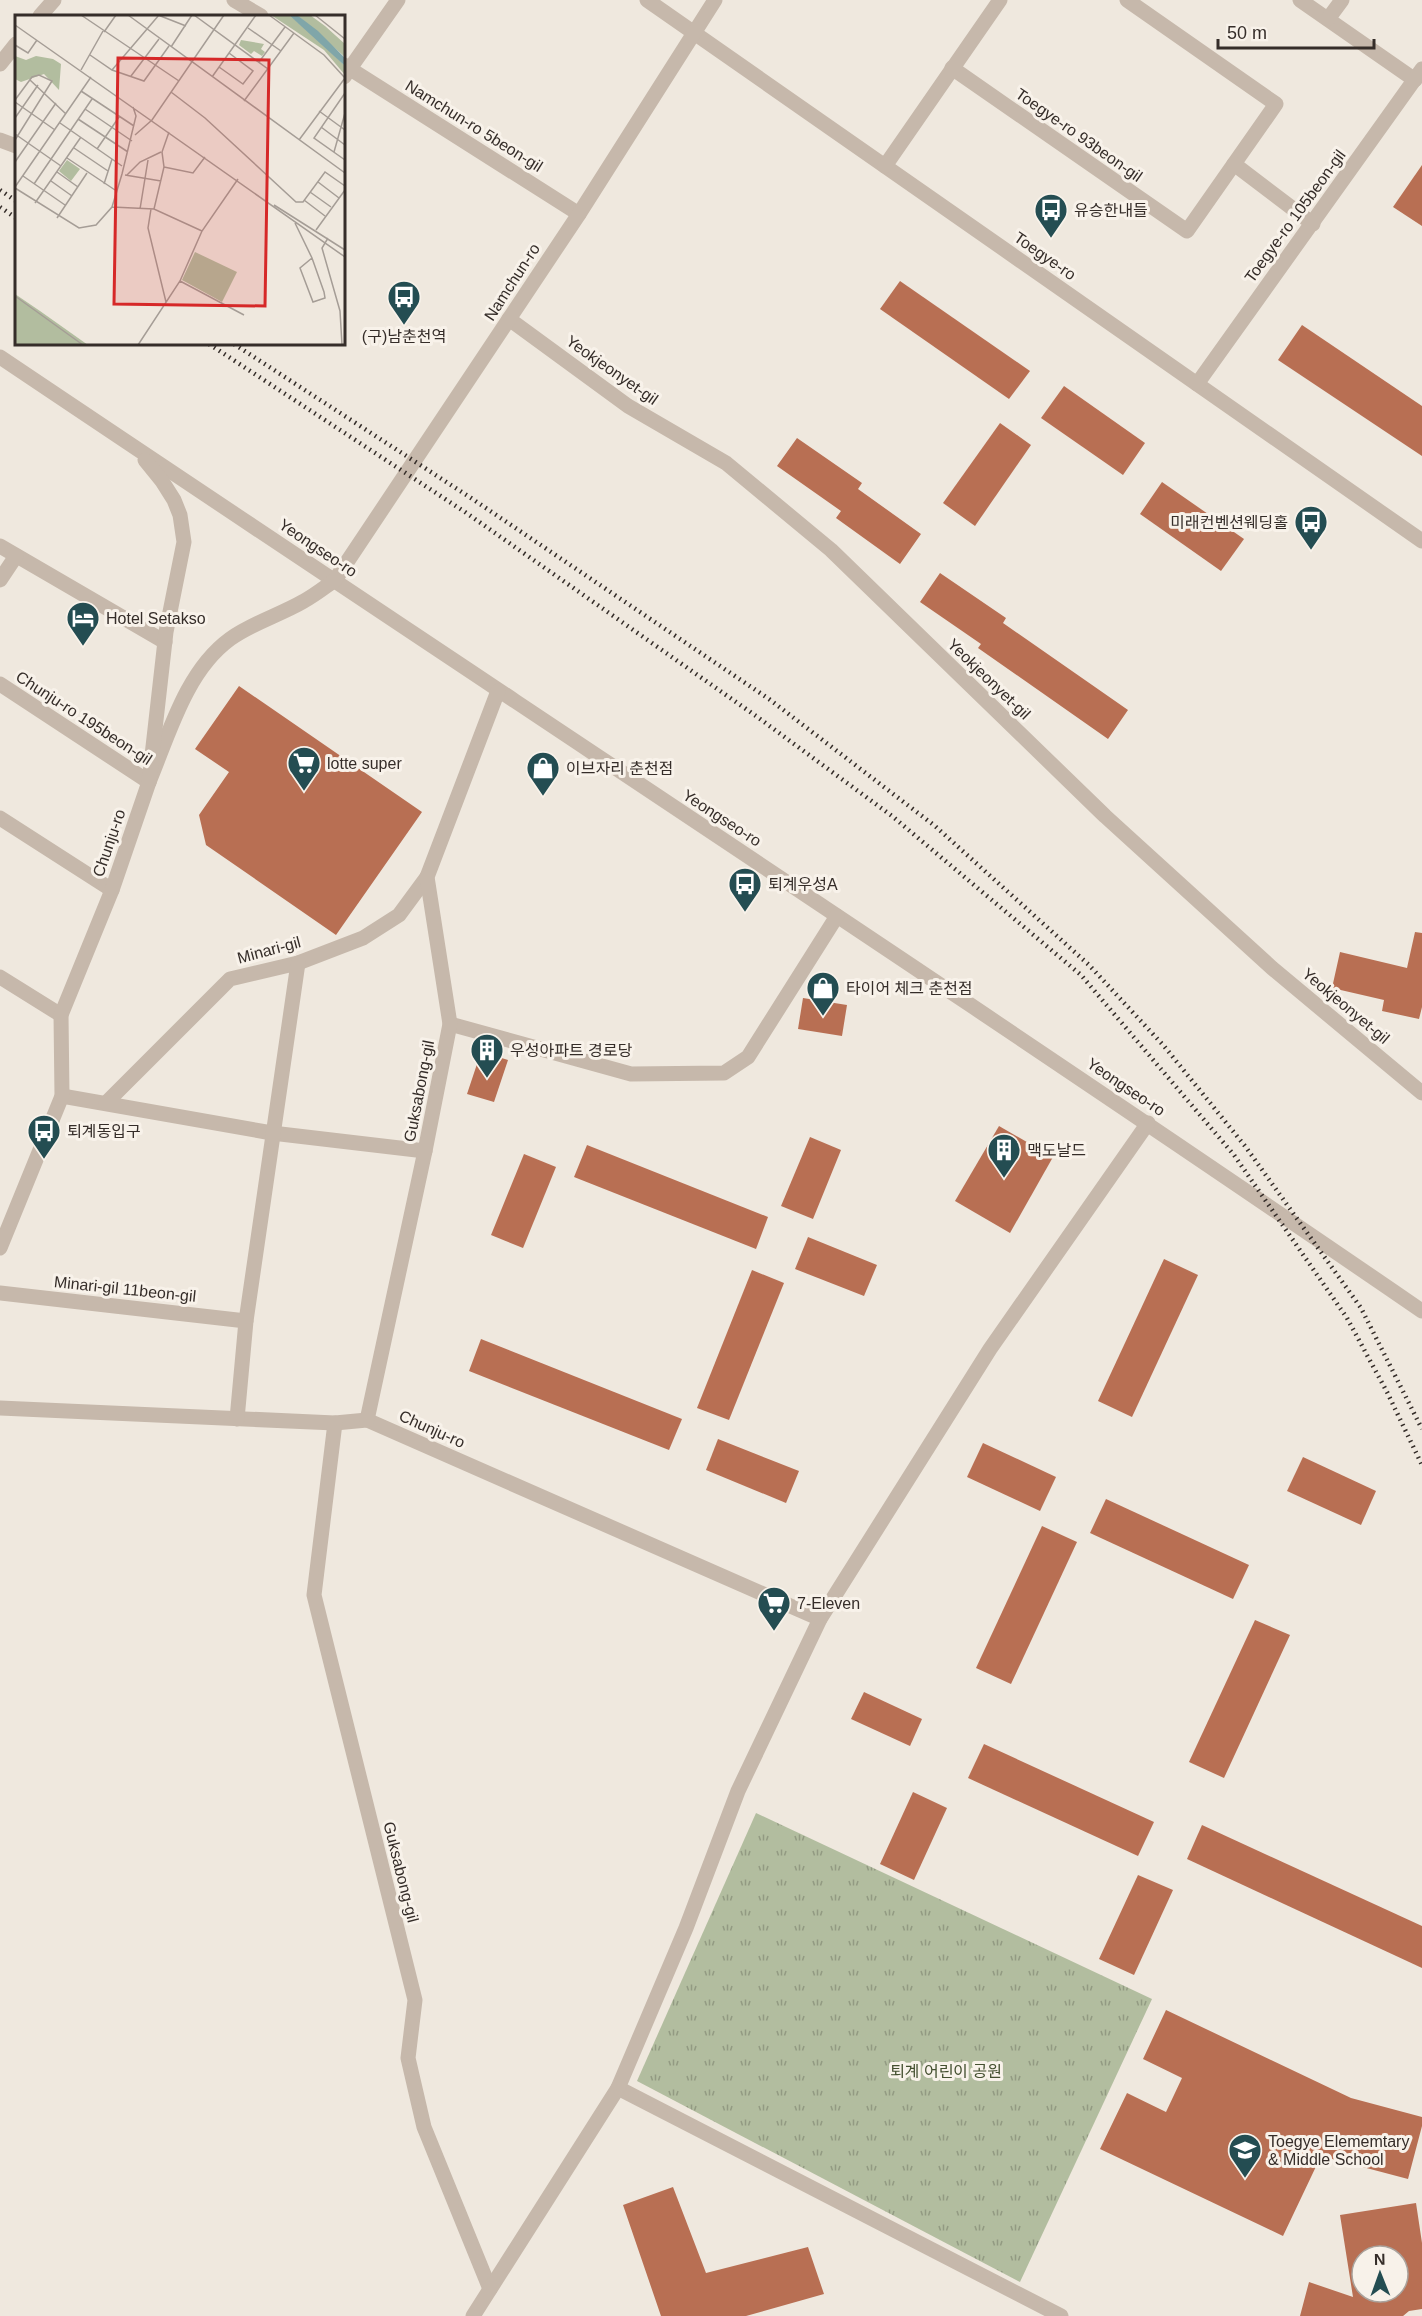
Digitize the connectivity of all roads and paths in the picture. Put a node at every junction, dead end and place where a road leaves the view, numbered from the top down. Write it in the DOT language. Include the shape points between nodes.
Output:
graph roads {
  1 [pos="54,0"];
  2 [pos="398,0"];
  3 [pos="647,0"];
  4 [pos="716,0"];
  5 [pos="1000,0"];
  6 [pos="1127,0"];
  7 [pos="1300,0"];
  8 [pos="1342,0"];
  9 [pos="244,6"];
  10 [pos="41,15"];
  11 [pos="259,15"];
  12 [pos="1328,19"];
  13 [pos="694,33"];
  14 [pos="15,45"];
  15 [pos="0,64"];
  16 [pos="952,68"];
  17 [pos="345,70"];
  18 [pos="1418,74"];
  19 [pos="0,140"];
  20 [pos="15,146"];
  21 [pos="1234,164"];
  22 [pos="885,166"];
  23 [pos="579,214"];
  24 [pos="1313,224"];
  25 [pos="509,319"];
  26 [pos="0,357"];
  27 [pos="1197,384"];
  28 [pos="134,446"];
  29 [pos="1422,541"];
  30 [pos="0,546"];
  31 [pos="16,556"];
  32 [pos="0,580"];
  33 [pos="334,580"];
  34 [pos="165,642"];
  35 [pos="0,684"];
  36 [pos="498,691"];
  37 [pos="149,782"];
  38 [pos="0,818"];
  39 [pos="427,877"];
  40 [pos="112,890"];
  41 [pos="837,916"];
  42 [pos="298,963"];
  43 [pos="0,977"];
  44 [pos="61,1015"];
  45 [pos="450,1024"];
  46 [pos="1422,1093"];
  47 [pos="63,1096"];
  48 [pos="106,1103"];
  49 [pos="1148,1124"];
  50 [pos="272,1132"];
  51 [pos="425,1151"];
  52 [pos="0,1248"];
  53 [pos="0,1293"];
  54 [pos="1422,1311"];
  55 [pos="246,1321"];
  56 [pos="0,1408"];
  57 [pos="237,1419"];
  58 [pos="367,1419"];
  59 [pos="335,1423"];
  60 [pos="820,1619"];
  61 [pos="618,2088"];
  62 [pos="490,2289"];
  63 [pos="474,2316"];
  64 [pos="1061,2316"];
  1 -- 10 [label="street"];
  2 -- 17 [label="street, Namchun-ro 5beon-gil"];
  3 -- 13 [label="street, Toegye-ro"];
  4 -- 13 [label="street, Namchun-ro"];
  5 -- 16 [label="street"];
  6 -- 21 [label="street" via="1276,104"];
  7 -- 12 [label="street"];
  8 -- 12 [label="street"];
  9 -- 11 [label="street"];
  12 -- 18 [label="street"];
  13 -- 22 [label="street, Toegye-ro"];
  13 -- 23 [label="street, Namchun-ro"];
  14 -- 15 [label="street"];
  16 -- 21 [label="street, Toegye-ro 93beon-gil" via="1186,231"];
  16 -- 22 [label="street"];
  17 -- 23 [label="street, Namchun-ro 5beon-gil"];
  18 -- 24 [label="street, Toegye-ro 105beon-gil"];
  19 -- 20 [label="street"];
  21 -- 24 [label="street"];
  22 -- 27 [label="street, Toegye-ro"];
  23 -- 25 [label="street, Namchun-ro"];
  24 -- 27 [label="street, Toegye-ro 105beon-gil"];
  25 -- 33 [label="street, Namchun-ro"];
  25 -- 46 [label="street, Yeokjeonyet-gil" via="628,406 726,463 831,550 1105,816 1272,968"];
  26 -- 28 [label="street, Yeongseo-ro"];
  27 -- 29 [label="street, Toegye-ro"];
  28 -- 33 [label="street, Yeongseo-ro"];
  28 -- 34 [label="street, Chunju-ro" via="174,500 182,527 183,542"];
  30 -- 31 [label="street"];
  31 -- 32 [label="street"];
  31 -- 34 [label="street"];
  33 -- 36 [label="street, Yeongseo-ro"];
  33 -- 37 [label="street" via="304,601 230,639 211,656 196,676"];
  34 -- 37 [label="street, Chunju-ro"];
  35 -- 37 [label="street, Chunju-ro 195beon-gil"];
  36 -- 39 [label="street, Minari-gil"];
  36 -- 41 [label="street, Yeongseo-ro"];
  37 -- 40 [label="street, Chunju-ro"];
  38 -- 40 [label="street"];
  39 -- 42 [label="street, Minari-gil" via="399,915 363,938"];
  39 -- 45 [label="street, Minari-gil"];
  40 -- 44 [label="street, Chunju-ro"];
  41 -- 45 [label="street, Guksabong-gil" via="748,1057 724,1073 631,1074"];
  41 -- 49 [label="street, Yeongseo-ro"];
  42 -- 48 [label="street, Minari-gil" via="230,979"];
  42 -- 50 [label="street"];
  43 -- 44 [label="street"];
  44 -- 47 [label="street, Chunju-ro"];
  45 -- 51 [label="street, Guksabong-gil"];
  47 -- 48 [label="street"];
  47 -- 52 [label="street, Chunju-ro"];
  48 -- 50 [label="street"];
  49 -- 54 [label="street, Yeongseo-ro"];
  49 -- 60 [label="street" via="990,1349"];
  50 -- 51 [label="street"];
  50 -- 55 [label="street"];
  51 -- 58 [label="street, Guksabong-gil"];
  53 -- 55 [label="street, Minari-gil 11beon-gil"];
  55 -- 57 [label="street"];
  56 -- 57 [label="street"];
  57 -- 59 [label="street"];
  58 -- 59 [label="street"];
  58 -- 60 [label="street, Chunju-ro"];
  59 -- 62 [label="street, Guksabong-gil" via="314,1595 415,2000 408,2058 424,2127"];
  60 -- 61 [label="street" via="738,1791 686,1928"];
  61 -- 62 [label="street"];
  61 -- 64 [label="street"];
  62 -- 63 [label="street"];
}
